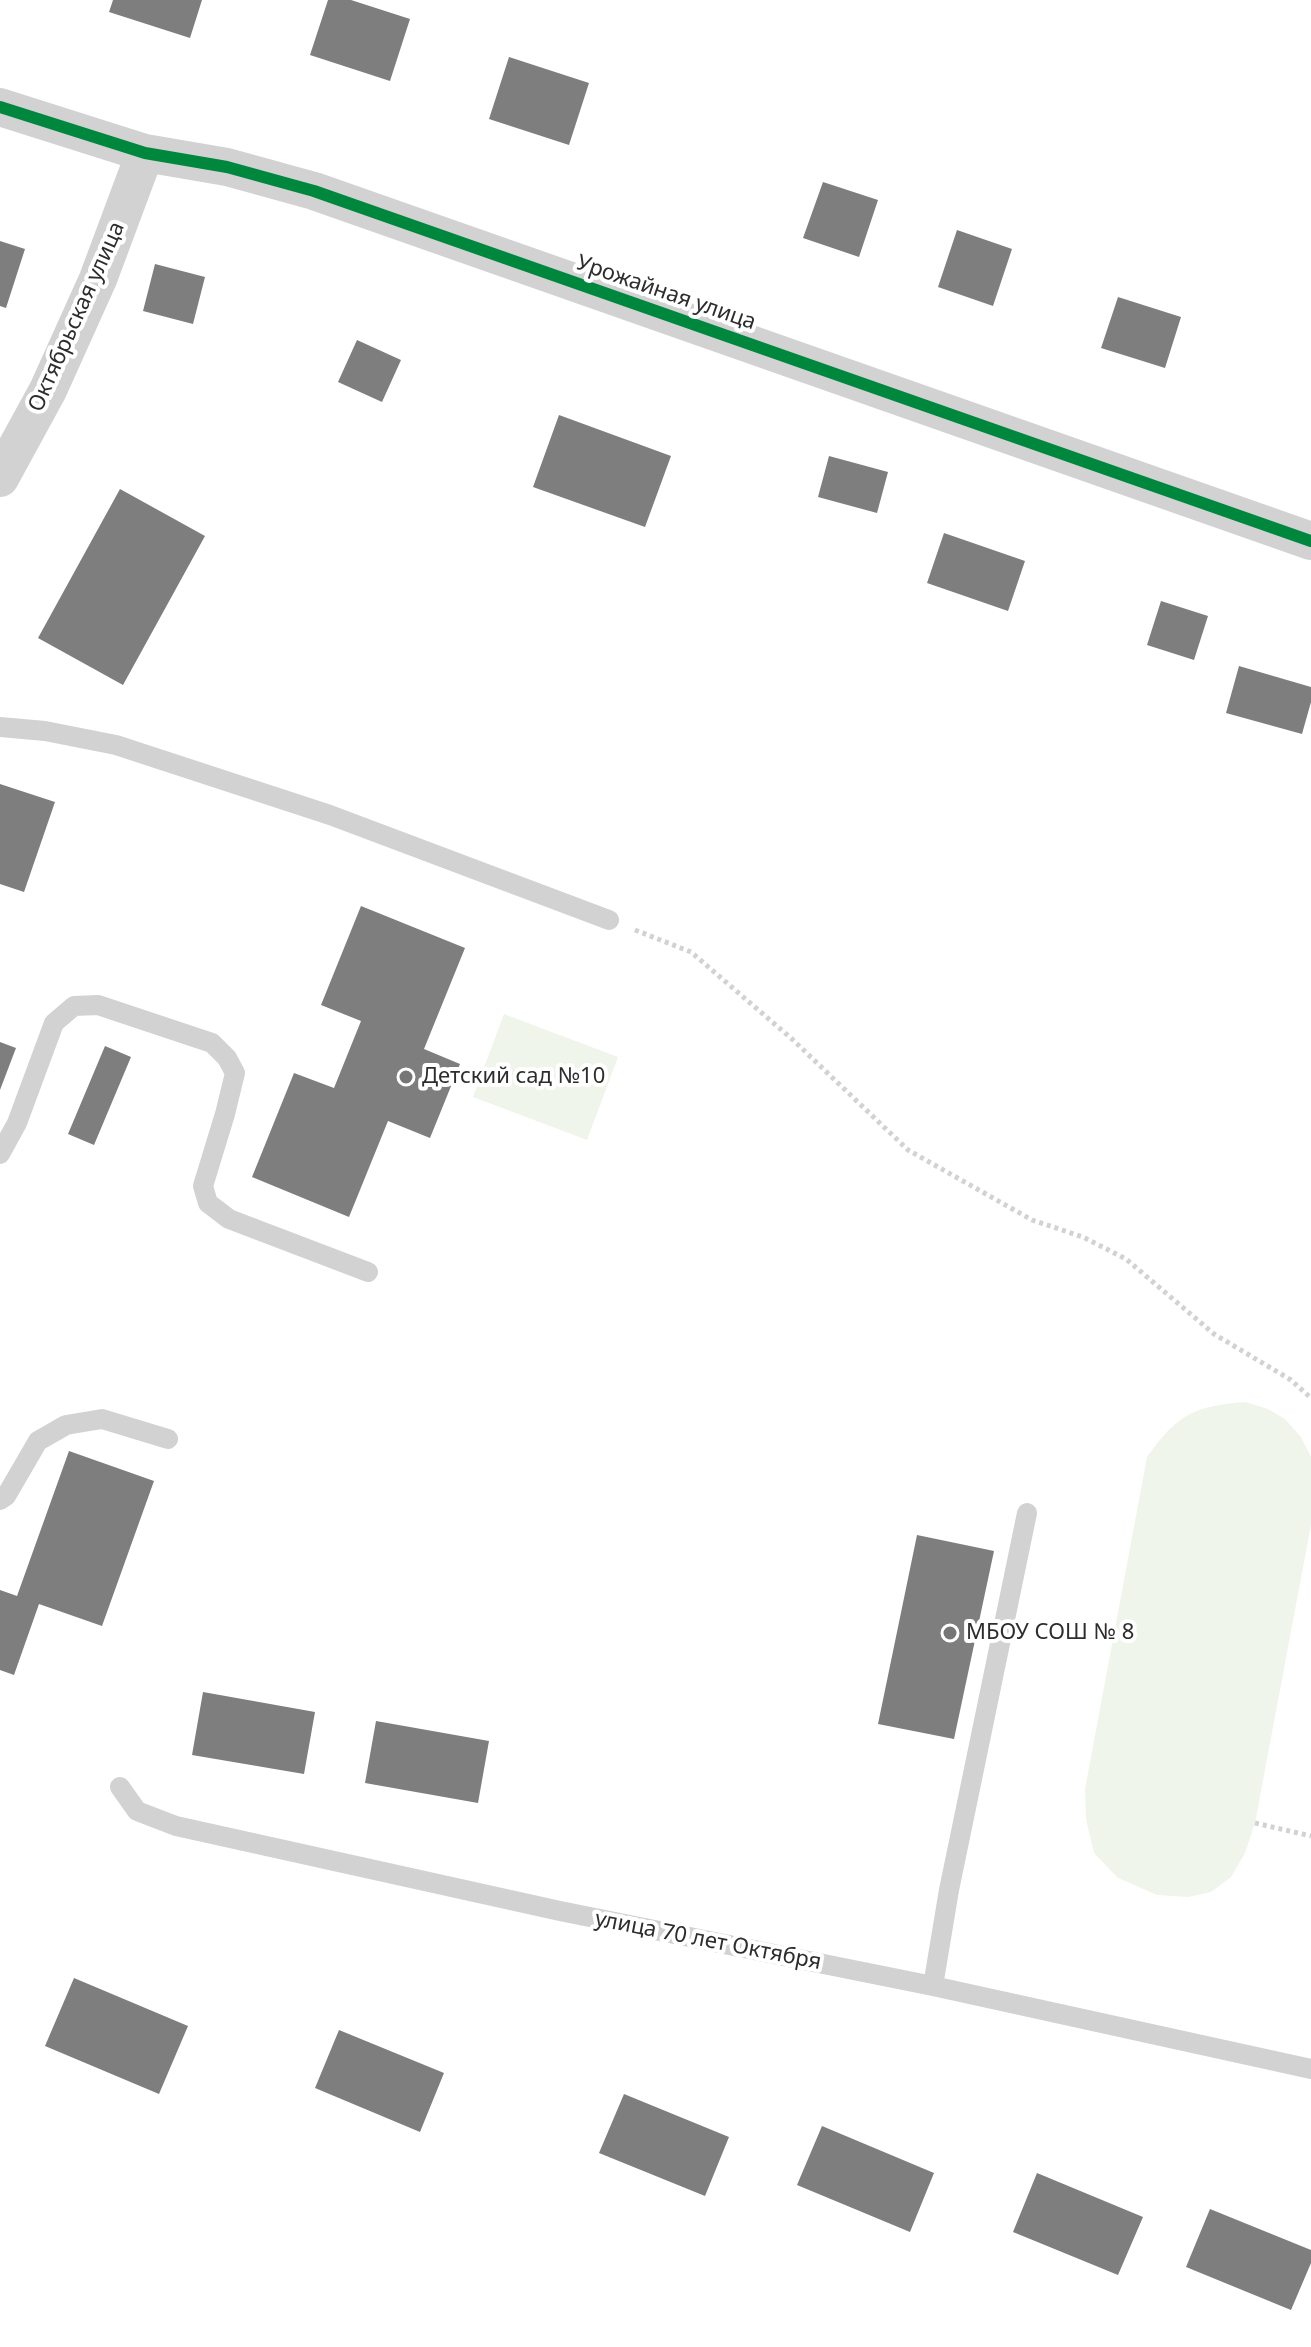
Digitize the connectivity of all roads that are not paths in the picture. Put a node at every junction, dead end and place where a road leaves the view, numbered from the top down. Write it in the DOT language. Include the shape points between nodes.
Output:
graph roads {
  1 [pos="0,107"];
  2 [pos="145,153"];
  3 [pos="0,478"];
  4 [pos="1311,541"];
  5 [pos="0,727"];
  6 [pos="609,920"];
  7 [pos="0,1154"];
  8 [pos="368,1272"];
  9 [pos="168,1439"];
  10 [pos="0,1500"];
  11 [pos="1027,1513"];
  12 [pos="120,1787"];
  13 [pos="933,1986"];
  14 [pos="1311,2069"];
  1 -- 2 [label="street, Урожайная улица"];
  2 -- 3 [label="street, Октябрьская улица" via="55,376"];
  2 -- 4 [label="street, Урожайная улица" via="227,167 314,191"];
  5 -- 6 [label="lane" via="116,745 330,815"];
  7 -- 8 [label="lane" via="54,1023 74,1006 98,1005 212,1043 227,1058 235,1073 203,1186 208,1203 229,1219"];
  9 -- 10 [label="lane" via="102,1419 66,1425 38,1441"];
  11 -- 13 [label="lane"];
  12 -- 13 [label="lane, улица 70 лет Октября" via="137,1811 176,1826"];
  13 -- 14 [label="lane, улица 70 лет Октября"];
}
